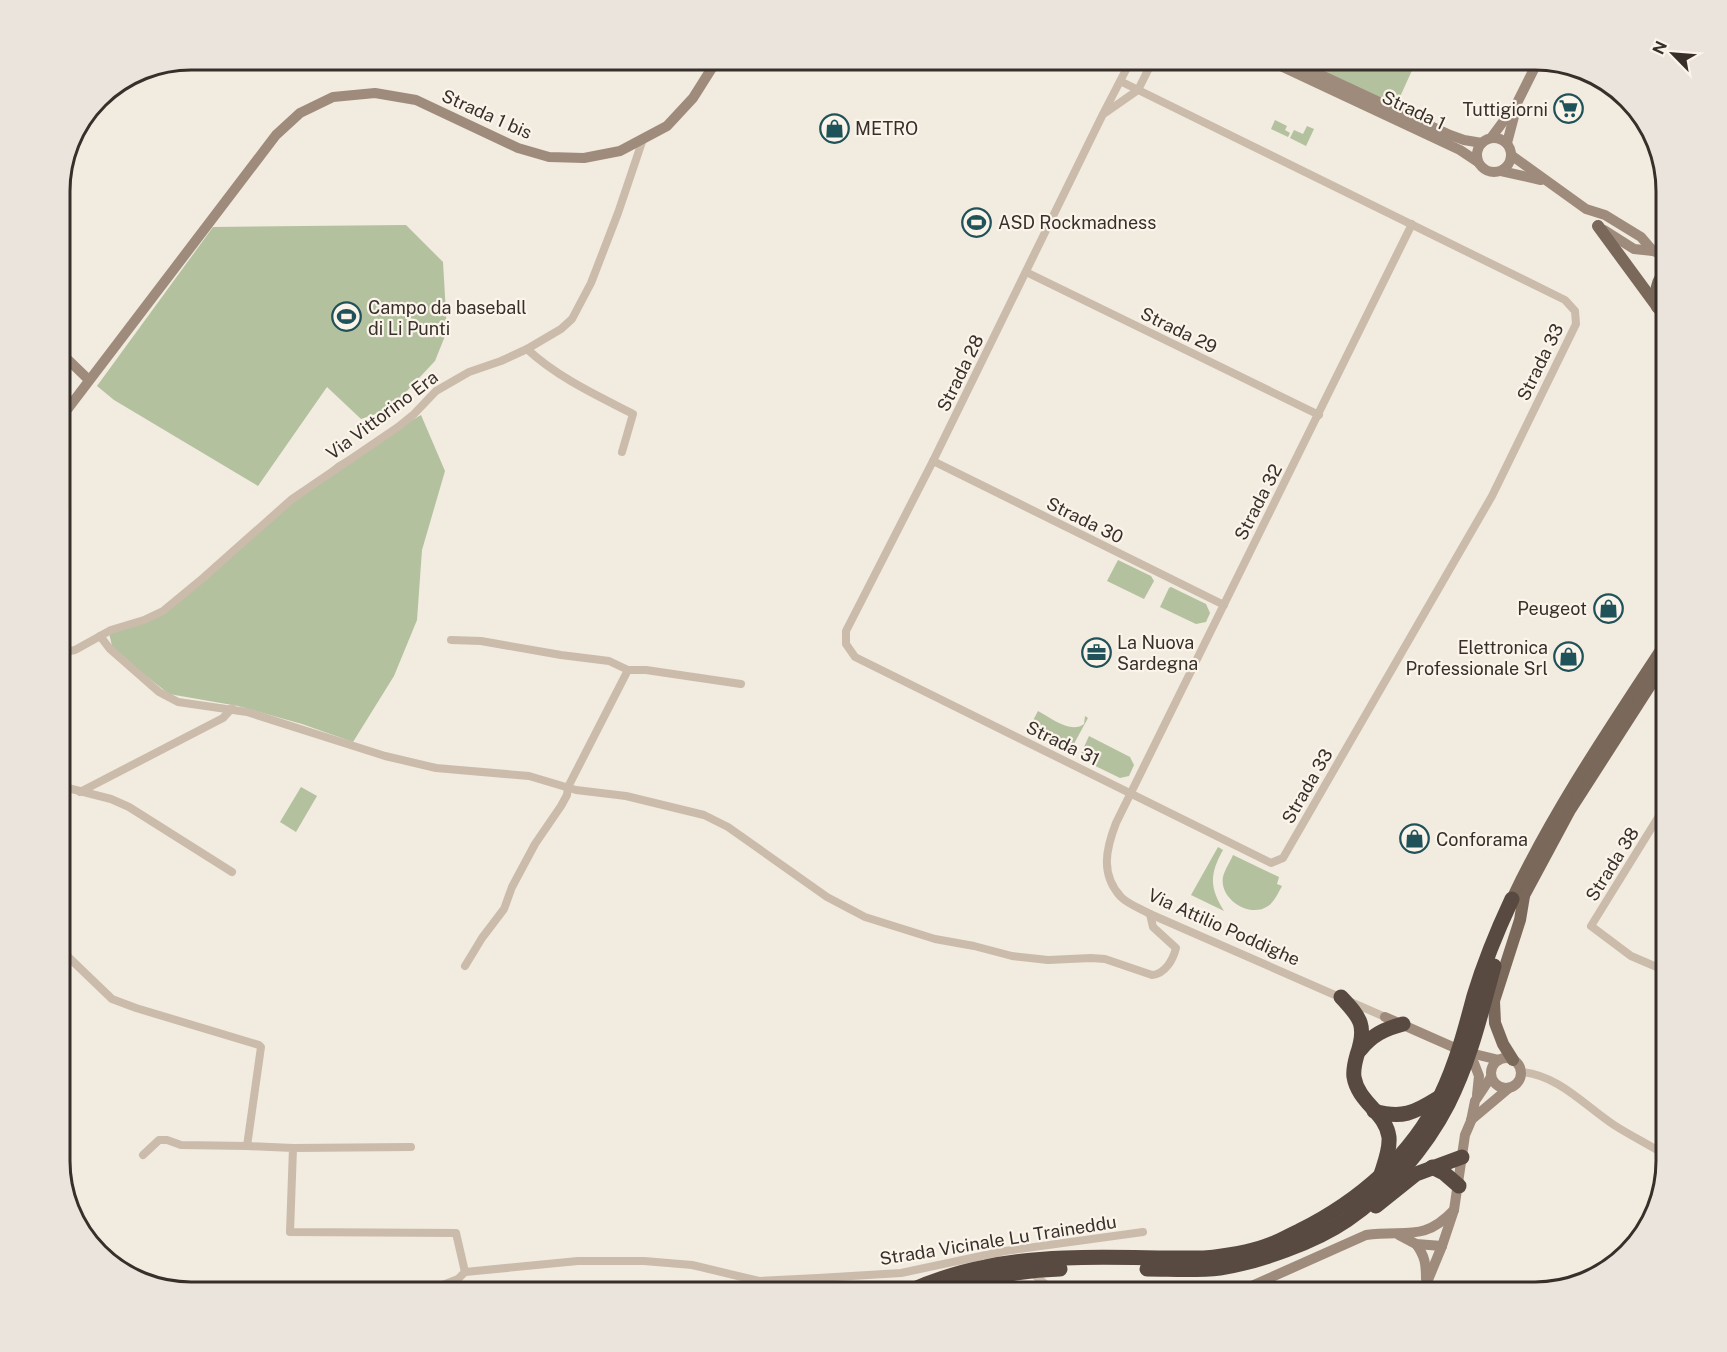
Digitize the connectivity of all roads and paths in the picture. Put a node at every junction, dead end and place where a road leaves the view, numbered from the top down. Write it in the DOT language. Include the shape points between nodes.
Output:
graph roads {
  1 [pos="709,71"];
  2 [pos="1125,71"];
  3 [pos="1148,71"];
  4 [pos="1291,71"];
  5 [pos="1312,71"];
  6 [pos="1533,71"];
  7 [pos="1120,81"];
  8 [pos="1138,90"];
  9 [pos="1517,103"];
  10 [pos="1103,114"];
  11 [pos="643,140"];
  12 [pos="1487,141"];
  13 [pos="1507,143"];
  14 [pos="1511,156"];
  15 [pos="1478,162"];
  16 [pos="1500,171"];
  17 [pos="1545,180"];
  18 [pos="1587,209"];
  19 [pos="1413,224"];
  20 [pos="1598,226"];
  21 [pos="1653,251"];
  22 [pos="1656,252"];
  23 [pos="1026,272"];
  24 [pos="1656,304"];
  25 [pos="527,349"];
  26 [pos="71,363"];
  27 [pos="89,380"];
  28 [pos="71,404"];
  29 [pos="1319,415"];
  30 [pos="622,452"];
  31 [pos="933,461"];
  32 [pos="1224,605"];
  33 [pos="100,636"];
  34 [pos="451,640"];
  35 [pos="846,644"];
  36 [pos="71,651"];
  37 [pos="1656,658"];
  38 [pos="628,670"];
  39 [pos="1656,676"];
  40 [pos="741,684"];
  41 [pos="232,708"];
  42 [pos="568,787"];
  43 [pos="71,789"];
  44 [pos="80,792"];
  45 [pos="1131,794"];
  46 [pos="1656,821"];
  47 [pos="1271,863"];
  48 [pos="232,872"];
  49 [pos="1519,898"];
  50 [pos="1150,914"];
  51 [pos="71,960"];
  52 [pos="465,966"];
  53 [pos="1656,967"];
  54 [pos="1341,997"];
  55 [pos="1385,1017"];
  56 [pos="1403,1024"];
  57 [pos="1363,1036"];
  58 [pos="1462,1051"];
  59 [pos="1358,1052"];
  60 [pos="1499,1060"];
  61 [pos="1513,1060"];
  62 [pos="1464,1066"];
  63 [pos="1521,1072"];
  64 [pos="1491,1076"];
  65 [pos="1509,1088"];
  66 [pos="1441,1096"];
  67 [pos="1475,1101"];
  68 [pos="1374,1111"];
  69 [pos="1471,1120"];
  70 [pos="247,1146"];
  71 [pos="411,1147"];
  72 [pos="293,1148"];
  73 [pos="1656,1150"];
  74 [pos="143,1155"];
  75 [pos="1462,1158"];
  76 [pos="1432,1167"];
  77 [pos="1380,1176"];
  78 [pos="1459,1186"];
  79 [pos="1454,1210"];
  80 [pos="1347,1220"];
  81 [pos="1143,1232"];
  82 [pos="1415,1239"];
  83 [pos="1442,1246"];
  84 [pos="1005,1251"];
  85 [pos="1039,1264"];
  86 [pos="465,1272"];
  87 [pos="450,1282"];
  88 [pos="934,1282"];
  89 [pos="971,1282"];
  90 [pos="1043,1282"];
  91 [pos="1260,1282"];
  92 [pos="1425,1282"];
  93 [pos="1427,1282"];
  1 -- 11 [label="street, Strada 1 bis" via="667,126"];
  2 -- 7 [label="street, Strada 28"];
  3 -- 8 [label="street, Strada 28"];
  4 -- 15 [label="street, Strada 1"];
  5 -- 12 [label="street, Strada 1" via="1464,140"];
  6 -- 9 [label="street"];
  7 -- 8 [label="street, Strada 33"];
  7 -- 10 [label="street, Strada 28"];
  8 -- 10 [label="street, Strada 28"];
  8 -- 19 [label="street, Strada 33"];
  9 -- 12 [label="street"];
  9 -- 13 [label="street"];
  10 -- 23 [label="street, Strada 28"];
  11 -- 25 [label="street, Via Vittorino Era" via="578,310 567,325"];
  11 -- 27 [label="street, Strada 1 bis" via="620,151 584,158 549,157 518,148 416,100 375,93 333,97 300,113 276,135"];
  12 -- 13 [label="street" via="1500,139"];
  12 -- 15 [label="street" via="1478,152"];
  13 -- 14 [label="street"];
  14 -- 16 [label="street"];
  14 -- 17 [label="street"];
  15 -- 16 [label="street" via="1487,171"];
  16 -- 17 [label="street"];
  17 -- 18 [label="street"];
  18 -- 20 [label="street"];
  18 -- 21 [label="street" via="1641,237"];
  19 -- 29 [label="street, Strada 32"];
  19 -- 47 [label="street, Strada 33" via="1565,300 1575,311 1576,324 1467,543 1283,858"];
  20 -- 21 [label="street" via="1634,249"];
  20 -- 24 [label="main road"];
  21 -- 22 [label="street"];
  23 -- 29 [label="street, Strada 29"];
  23 -- 31 [label="street, Strada 28"];
  25 -- 30 [label="street" via="541,362 633,414"];
  25 -- 33 [label="street, Via Vittorino Era" via="469,372 436,391 398,427 292,498 163,611"];
  26 -- 27 [label="street"];
  27 -- 28 [label="street, Strada 1 bis"];
  29 -- 32 [label="street, Strada 32"];
  31 -- 32 [label="street, Strada 30"];
  31 -- 35 [label="street, Strada 28" via="846,631"];
  32 -- 45 [label="street, Strada 32"];
  33 -- 36 [label="street, Via Vittorino Era"];
  33 -- 41 [label="street" via="170,699"];
  34 -- 38 [label="street" via="481,640 609,661"];
  35 -- 45 [label="street, Strada 31" via="855,657"];
  37 -- 49 [label="main road" via="1553,818 1539,843"];
  38 -- 40 [label="street"];
  38 -- 42 [label="street"];
  39 -- 49 [label="main road"];
  41 -- 42 [label="street" via="404,761 451,770 529,776"];
  41 -- 44 [label="street" via="223,718"];
  42 -- 50 [label="street" via="644,799 704,815 857,913 926,936 1012,956 1105,959 1159,974 1176,948 1154,927"];
  42 -- 52 [label="street" via="567,795 506,898 504,909"];
  43 -- 44 [label="street"];
  44 -- 48 [label="street" via="129,807"];
  45 -- 47 [label="street, Strada 31"];
  45 -- 50 [label="street, Via Attilio Poddighe" via="1108,844 1106,865 1110,881 1122,898"];
  46 -- 53 [label="street, Strada 38" via="1591,926 1631,956"];
  49 -- 61 [label="main road" via="1520,920 1494,1001 1495,1023"];
  49 -- 62 [label="highway" via="1469,1035"];
  50 -- 54 [label="street, Via Attilio Poddighe"];
  51 -- 70 [label="street" via="112,999 261,1047"];
  54 -- 55 [label="street, Via Attilio Poddighe"];
  54 -- 57 [label="highway" via="1361,1021"];
  55 -- 56 [label="street"];
  55 -- 57 [label="highway"];
  56 -- 58 [label="street"];
  56 -- 59 [label="highway" via="1384,1029"];
  57 -- 59 [label="highway"];
  58 -- 60 [label="street"];
  58 -- 62 [label="street"];
  59 -- 68 [label="highway" via="1354,1077 1360,1095"];
  60 -- 61 [label="street"];
  60 -- 64 [label="street"];
  61 -- 63 [label="street"];
  62 -- 64 [label="street"];
  62 -- 66 [label="highway"];
  62 -- 67 [label="street" via="1479,1076"];
  62 -- 80 [label="highway" via="1449,1103 1418,1153"];
  63 -- 65 [label="street" via="1518,1083"];
  63 -- 73 [label="street" via="1555,1082"];
  64 -- 65 [label="street" via="1496,1085"];
  64 -- 67 [label="street"];
  65 -- 69 [label="street"];
  66 -- 68 [label="highway" via="1403,1115"];
  66 -- 77 [label="highway" via="1409,1147"];
  67 -- 69 [label="street"];
  68 -- 77 [label="highway" via="1389,1136"];
  69 -- 75 [label="street"];
  70 -- 72 [label="street"];
  70 -- 74 [label="street" via="182,1145 159,1140"];
  71 -- 72 [label="street"];
  72 -- 86 [label="street" via="290,1232 456,1233"];
  75 -- 76 [label="highway"];
  75 -- 78 [label="street"];
  76 -- 78 [label="highway"];
  76 -- 80 [label="highway" via="1416,1174 1368,1211"];
  77 -- 85 [label="highway" via="1324,1218 1267,1246 1204,1258"];
  78 -- 79 [label="street"];
  79 -- 82 [label="street"];
  79 -- 83 [label="street"];
  80 -- 85 [label="highway" via="1256,1260 1219,1268"];
  81 -- 84 [label="street, Strada Vicinale Lu Traineddu"];
  82 -- 83 [label="street" via="1431,1237"];
  82 -- 91 [label="street" via="1384,1232 1366,1235"];
  82 -- 92 [label="street" via="1426,1265"];
  83 -- 93 [label="street"];
  84 -- 86 [label="street, Strada Vicinale Lu Traineddu" via="901,1273 759,1281 692,1265 644,1261 579,1261"];
  84 -- 90 [label="street"];
  85 -- 88 [label="highway" via="986,1266"];
  85 -- 89 [label="highway"];
  86 -- 87 [label="street"];
}
